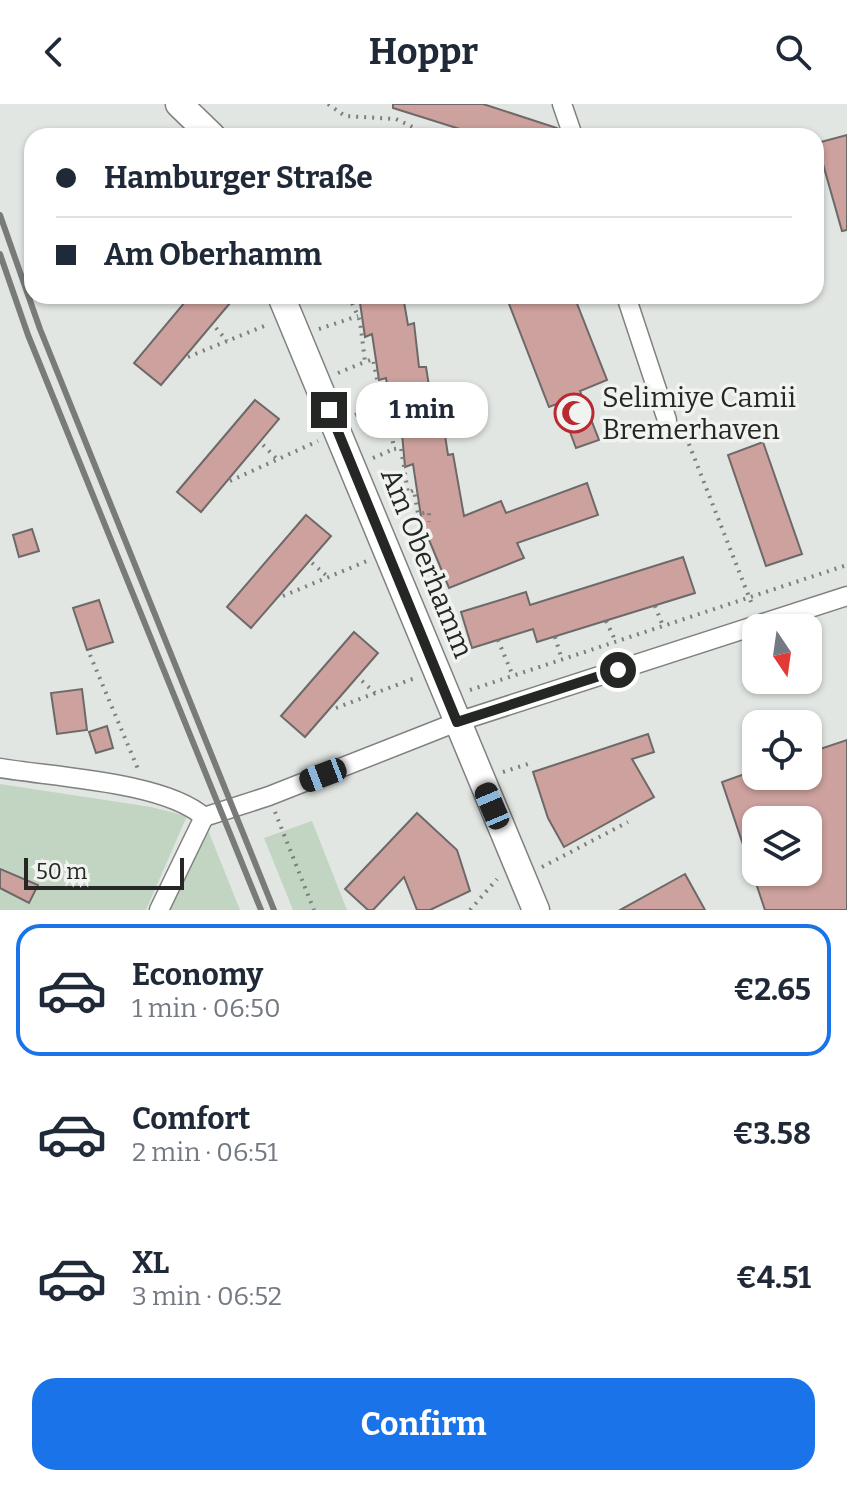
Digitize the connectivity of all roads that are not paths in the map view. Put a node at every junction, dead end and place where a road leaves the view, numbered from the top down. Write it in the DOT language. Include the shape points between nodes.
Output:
graph roads {
  1 [pos="179,104"];
  2 [pos="206,104"];
  3 [pos="562,104"];
  4 [pos="204,128"];
  5 [pos="215,128"];
  6 [pos="570,128"];
  7 [pos="629,304"];
  8 [pos="290,316"];
  9 [pos="667,420"];
  10 [pos="847,596"];
  11 [pos="452,710"];
  12 [pos="0,768"];
  13 [pos="200,825"];
  14 [pos="159,910"];
  15 [pos="536,910"];
  1 -- 4 [label="street"];
  2 -- 5 [label="street"];
  3 -- 6 [label="street"];
  7 -- 9 [label="street"];
  8 -- 11 [label="street, Am Oberhamm"];
  10 -- 11 [label="street"];
  11 -- 13 [label="street"];
  11 -- 15 [label="street, Am Oberhamm"];
  12 -- 13 [label="street" via="163,794 191,805"];
  13 -- 14 [label="street"];
}
